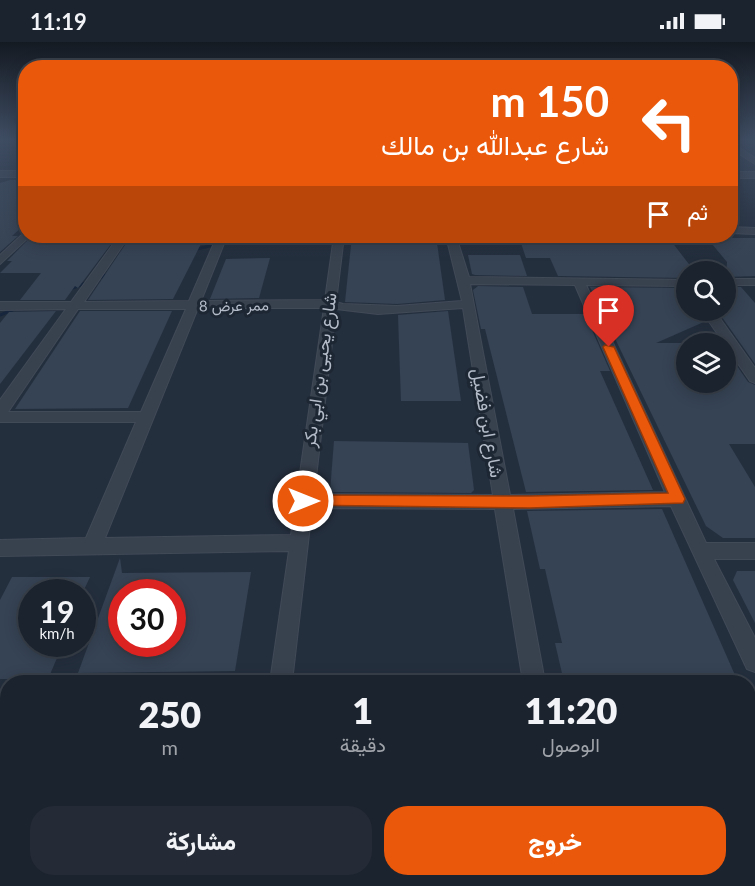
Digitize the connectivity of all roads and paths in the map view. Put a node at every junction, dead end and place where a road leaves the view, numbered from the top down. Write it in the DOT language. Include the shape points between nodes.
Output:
graph roads {
  1 [pos="738,230"];
  2 [pos="755,231"];
  3 [pos="18,242"];
  4 [pos="119,243"];
  5 [pos="219,243"];
  6 [pos="338,243"];
  7 [pos="453,243"];
  8 [pos="0,261"];
  9 [pos="464,280"];
  10 [pos="579,282"];
  11 [pos="736,282"];
  12 [pos="755,282"];
  13 [pos="676,283"];
  14 [pos="329,304"];
  15 [pos="466,304"];
  16 [pos="74,305"];
  17 [pos="0,306"];
  18 [pos="192,306"];
  19 [pos="714,321"];
  20 [pos="755,378"];
  21 [pos="0,411"];
  22 [pos="0,417"];
  23 [pos="145,417"];
  24 [pos="678,499"];
  25 [pos="500,500"];
  26 [pos="303,501"];
  27 [pos="298,543"];
  28 [pos="92,547"];
  29 [pos="0,548"];
  30 [pos="700,550"];
  31 [pos="755,551"];
  32 [pos="755,661"];
  33 [pos="282,675"];
  34 [pos="533,675"];
  1 -- 2 [label="street"];
  3 -- 8 [label="street"];
  4 -- 16 [label="street"];
  5 -- 18 [label="street"];
  6 -- 14 [label="street, شارع يحيى بن ابي بكر"];
  7 -- 9 [label="street, شارع ابن فضيل"];
  9 -- 10 [label="street"];
  9 -- 15 [label="street, شارع ابن فضيل"];
  10 -- 13 [label="street"];
  10 -- 24 [label="street"];
  11 -- 12 [label="street"];
  14 -- 15 [label="street, ممر عرض 8" via="431,308"];
  14 -- 18 [label="street, ممر عرض 8"];
  14 -- 26 [label="street, شارع يحيى بن ابي بكر"];
  15 -- 25 [label="street, شارع ابن فضيل"];
  16 -- 17 [label="street, ممر عرض 8"];
  16 -- 18 [label="street, ممر عرض 8"];
  16 -- 21 [label="street"];
  18 -- 23 [label="street"];
  19 -- 20 [label="street"];
  22 -- 23 [label="street"];
  23 -- 28 [label="street"];
  24 -- 25 [label="street"];
  24 -- 30 [label="street"];
  25 -- 26 [label="street"];
  25 -- 34 [label="street, شارع ابن فضيل"];
  26 -- 27 [label="street, شارع يحيى بن ابي بكر"];
  27 -- 28 [label="street"];
  27 -- 33 [label="street, شارع يحيى بن ابي بكر"];
  28 -- 29 [label="street"];
  30 -- 31 [label="street"];
  30 -- 32 [label="street"];
}
